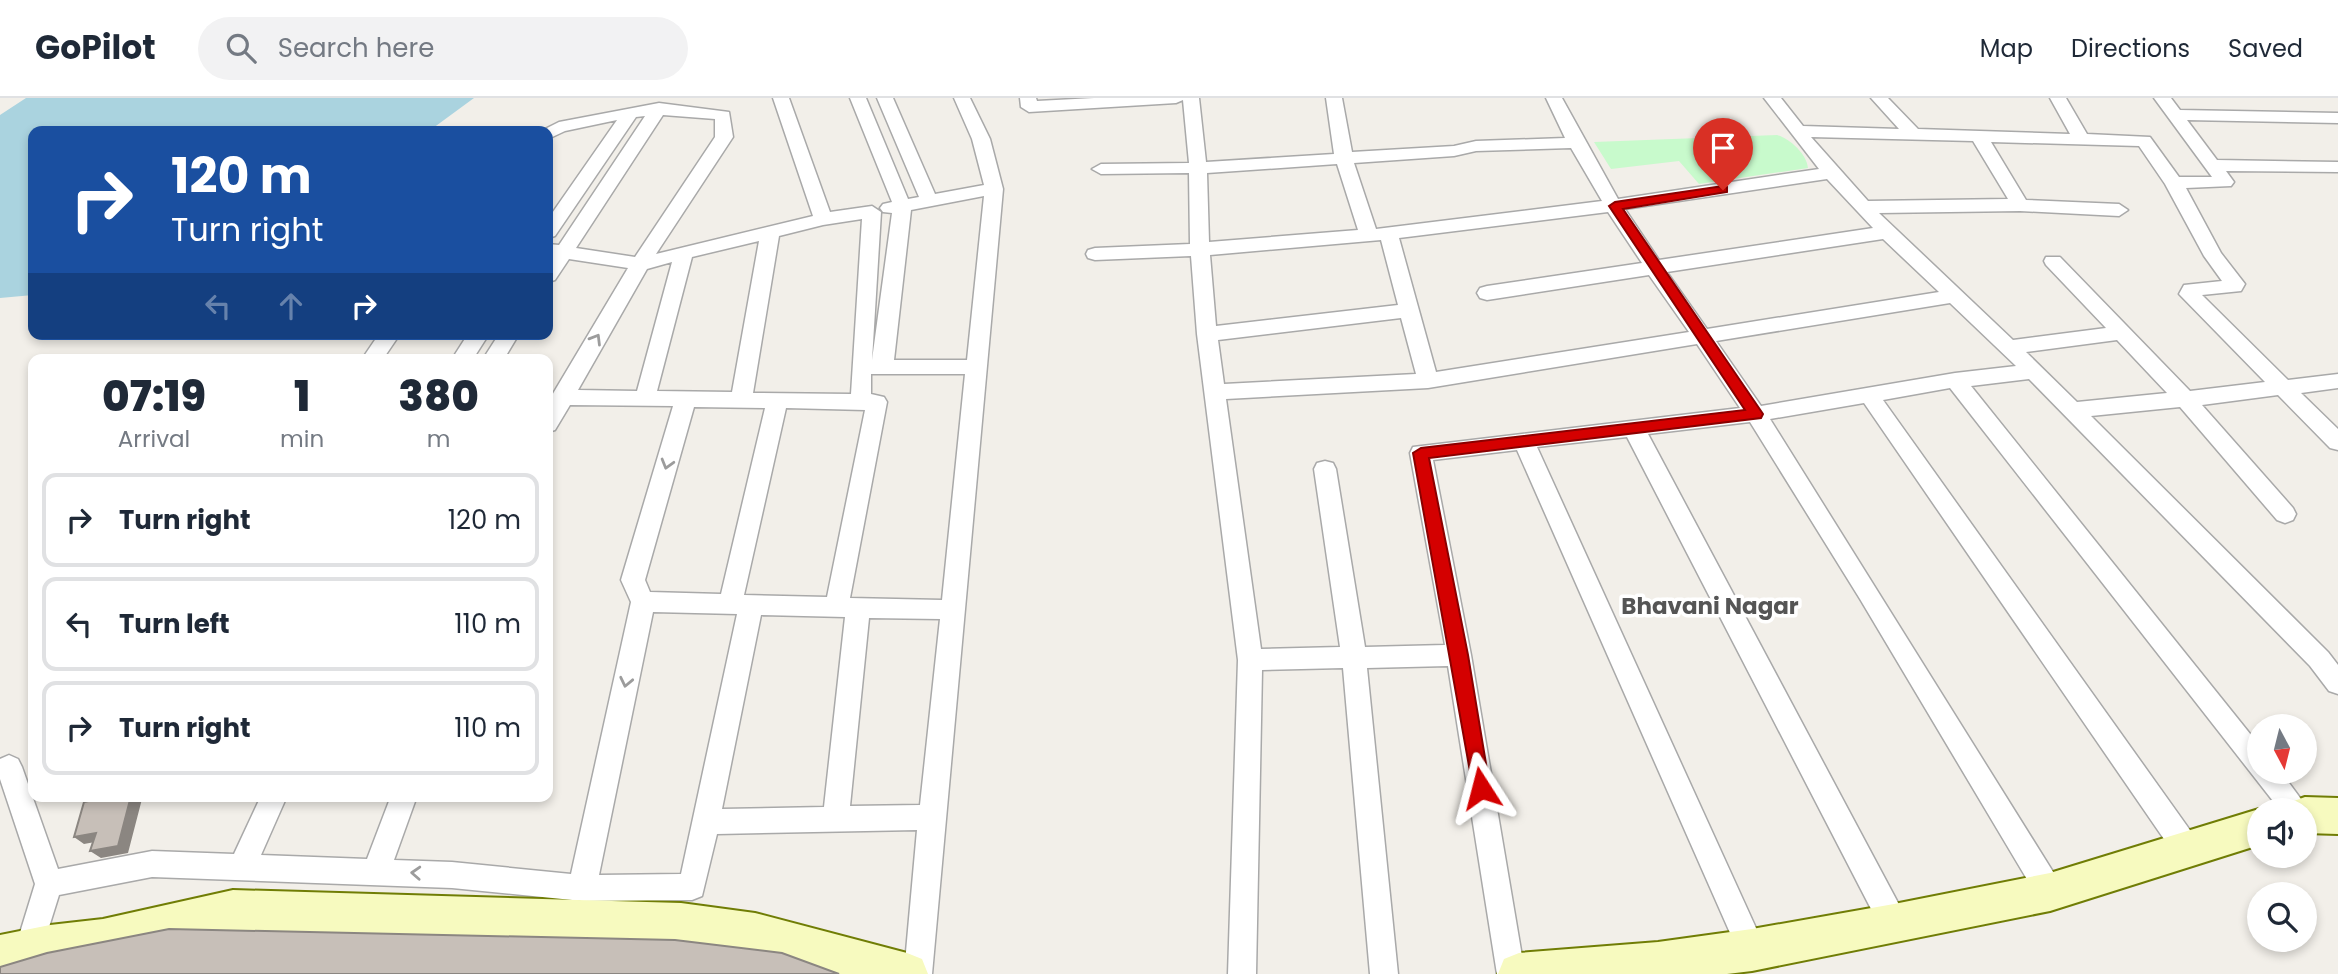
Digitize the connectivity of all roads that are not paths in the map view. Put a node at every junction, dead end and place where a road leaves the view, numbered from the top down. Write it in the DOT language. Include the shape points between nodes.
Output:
graph roads {
  1 [pos="781,98"];
  2 [pos="858,98"];
  3 [pos="885,98"];
  4 [pos="962,98"];
  5 [pos="1028,98"];
  6 [pos="1177,98"];
  7 [pos="1191,98"];
  8 [pos="1334,98"];
  9 [pos="1554,98"];
  10 [pos="1772,98"];
  11 [pos="1879,98"];
  12 [pos="2058,98"];
  13 [pos="2162,98"];
  14 [pos="659,108"];
  15 [pos="630,113"];
  16 [pos="2176,115"];
  17 [pos="2338,118"];
  18 [pos="553,131"];
  19 [pos="1797,131"];
  20 [pos="1913,134"];
  21 [pos="1979,136"];
  22 [pos="2081,138"];
  23 [pos="1575,143"];
  24 [pos="800,157"];
  25 [pos="1344,160"];
  26 [pos="2214,165"];
  27 [pos="2338,167"];
  28 [pos="1198,168"];
  29 [pos="1101,169"];
  30 [pos="1831,173"];
  31 [pos="2174,183"];
  32 [pos="994,189"];
  33 [pos="801,196"];
  34 [pos="929,200"];
  35 [pos="902,205"];
  36 [pos="2020,205"];
  37 [pos="1615,206"];
  38 [pos="1863,207"];
  39 [pos="2119,210"];
  40 [pos="872,212"];
  41 [pos="823,219"];
  42 [pos="553,225"];
  43 [pos="1887,232"];
  44 [pos="770,233"];
  45 [pos="1368,234"];
  46 [pos="1389,234"];
  47 [pos="556,251"];
  48 [pos="1200,251"];
  49 [pos="684,253"];
  50 [pos="1095,254"];
  51 [pos="2053,261"];
  52 [pos="640,264"];
  53 [pos="1654,267"];
  54 [pos="998,285"];
  55 [pos="1487,293"];
  56 [pos="1953,296"];
  57 [pos="1409,310"];
  58 [pos="2121,333"];
  59 [pos="1207,334"];
  60 [pos="1703,338"];
  61 [pos="980,339"];
  62 [pos="2010,347"];
  63 [pos="861,367"];
  64 [pos="883,367"];
  65 [pos="976,367"];
  66 [pos="2034,370"];
  67 [pos="1955,380"];
  68 [pos="1428,381"];
  69 [pos="2338,381"];
  70 [pos="2283,388"];
  71 [pos="1216,392"];
  72 [pos="1869,395"];
  73 [pos="561,397"];
  74 [pos="686,398"];
  75 [pos="645,399"];
  76 [pos="2185,400"];
  77 [pos="741,401"];
  78 [pos="777,401"];
  79 [pos="862,402"];
  80 [pos="2071,410"];
  81 [pos="553,412"];
  82 [pos="1756,414"];
  83 [pos="1634,429"];
  84 [pos="1523,440"];
  85 [pos="2338,442"];
  86 [pos="1325,469"];
  87 [pos="2285,514"];
  88 [pos="643,602"];
  89 [pos="740,606"];
  90 [pos="847,606"];
  91 [pos="952,610"];
  92 [pos="1459,655"];
  93 [pos="2328,656"];
  94 [pos="1354,657"];
  95 [pos="1250,660"];
  96 [pos="2338,683"];
  97 [pos="2247,749"];
  98 [pos="9,767"];
  99 [pos="2275,784"];
  100 [pos="2286,798"];
  101 [pos="271,802"];
  102 [pos="402,802"];
  103 [pos="2317,815"];
  104 [pos="2338,816"];
  105 [pos="836,817"];
  106 [pos="932,817"];
  107 [pos="706,822"];
  108 [pos="2247,831"];
  109 [pos="2187,849"];
  110 [pos="242,867"];
  111 [pos="376,871"];
  112 [pos="452,875"];
  113 [pos="487,877"];
  114 [pos="49,884"];
  115 [pos="582,888"];
  116 [pos="2050,892"];
  117 [pos="456,916"];
  118 [pos="1894,924"];
  119 [pos="1752,950"];
  120 [pos="10,959"];
  121 [pos="907,974"];
  122 [pos="918,974"];
  123 [pos="1242,974"];
  124 [pos="1384,974"];
  125 [pos="1511,974"];
  126 [pos="1519,974"];
  1 -- 24 [label="street"];
  2 -- 35 [label="street"];
  3 -- 34 [label="street"];
  4 -- 32 [label="street" via="981,139"];
  5 -- 6 [label="street" via="1029,107"];
  7 -- 28 [label="street"];
  8 -- 25 [label="street"];
  9 -- 23 [label="street"];
  10 -- 19 [label="street"];
  11 -- 20 [label="street"];
  12 -- 22 [label="street"];
  13 -- 16 [label="street"];
  14 -- 15 [label="street"];
  14 -- 47 [label="street"];
  14 -- 52 [label="street" via="693,108 723,116 725,130"];
  15 -- 18 [label="street"];
  15 -- 42 [label="street"];
  16 -- 17 [label="street"];
  16 -- 26 [label="street"];
  19 -- 20 [label="street"];
  19 -- 30 [label="street"];
  20 -- 21 [label="street"];
  21 -- 22 [label="street"];
  21 -- 36 [label="street"];
  22 -- 31 [label="street" via="2144,141"];
  23 -- 25 [label="street" via="1476,146"];
  23 -- 37 [label="street"];
  24 -- 33 [label="street" via="791,160 791,165"];
  24 -- 41 [label="street"];
  25 -- 28 [label="street"];
  25 -- 45 [label="street"];
  26 -- 27 [label="street"];
  26 -- 31 [label="street" via="2225,182"];
  28 -- 29 [label="street"];
  28 -- 48 [label="street"];
  30 -- 37 [label="street"];
  30 -- 38 [label="street"];
  31 -- 70 [label="street" via="2213,257 2235,284 2189,294"];
  32 -- 34 [label="street"];
  32 -- 61 [label="street"];
  34 -- 35 [label="street"];
  35 -- 40 [label="street"];
  35 -- 64 [label="street"];
  36 -- 38 [label="street"];
  36 -- 39 [label="street"];
  37 -- 46 [label="street"];
  37 -- 53 [label="street"];
  38 -- 43 [label="street"];
  40 -- 41 [label="street"];
  40 -- 63 [label="street"];
  41 -- 44 [label="street"];
  43 -- 53 [label="street"];
  43 -- 56 [label="street"];
  44 -- 49 [label="street"];
  44 -- 77 [label="street"];
  45 -- 46 [label="street"];
  45 -- 48 [label="street"];
  46 -- 57 [label="street"];
  47 -- 52 [label="street"];
  48 -- 50 [label="street"];
  48 -- 59 [label="street"];
  49 -- 52 [label="street"];
  49 -- 75 [label="street"];
  51 -- 58 [label="street"];
  73 -- 52 [label="street, one-way"];
  53 -- 55 [label="street"];
  53 -- 60 [label="street"];
  54 -- 61 [label="street" via="997,331"];
  56 -- 60 [label="street"];
  56 -- 62 [label="street"];
  57 -- 59 [label="street"];
  57 -- 68 [label="street"];
  58 -- 62 [label="street"];
  58 -- 76 [label="street"];
  59 -- 71 [label="street"];
  60 -- 68 [label="street"];
  60 -- 82 [label="street"];
  61 -- 65 [label="street"];
  62 -- 66 [label="street"];
  63 -- 64 [label="street"];
  63 -- 79 [label="street"];
  64 -- 65 [label="street"];
  65 -- 91 [label="street"];
  66 -- 67 [label="street"];
  66 -- 80 [label="street"];
  67 -- 72 [label="street"];
  67 -- 97 [label="street"];
  68 -- 71 [label="street"];
  69 -- 70 [label="street"];
  70 -- 76 [label="street"];
  70 -- 85 [label="street"];
  71 -- 95 [label="street"];
  72 -- 82 [label="street"];
  72 -- 109 [label="street"];
  73 -- 75 [label="street"];
  73 -- 81 [label="street"];
  74 -- 75 [label="street"];
  74 -- 77 [label="street"];
  74 -- 88 [label="street, one-way" via="633,580"];
  76 -- 80 [label="street"];
  76 -- 87 [label="street"];
  77 -- 78 [label="street"];
  78 -- 79 [label="street"];
  78 -- 89 [label="street"];
  79 -- 90 [label="street" via="877,402"];
  80 -- 93 [label="street"];
  82 -- 83 [label="street"];
  82 -- 116 [label="street"];
  83 -- 84 [label="street"];
  83 -- 118 [label="street"];
  84 -- 92 [label="street" via="1421,453"];
  84 -- 119 [label="street"];
  86 -- 94 [label="street"];
  88 -- 89 [label="street"];
  88 -- 115 [label="street, one-way"];
  89 -- 90 [label="street"];
  89 -- 107 [label="street"];
  90 -- 91 [label="street"];
  90 -- 105 [label="street"];
  91 -- 106 [label="street"];
  92 -- 94 [label="street"];
  92 -- 125 [label="street"];
  93 -- 96 [label="street"];
  94 -- 95 [label="street"];
  94 -- 124 [label="street"];
  95 -- 123 [label="street"];
  98 -- 114 [label="street"];
  99 -- 100 [label="street"];
  101 -- 110 [label="street"];
  102 -- 111 [label="street"];
  103 -- 104 [label="street"];
  105 -- 106 [label="street"];
  105 -- 107 [label="street"];
  106 -- 122 [label="street"];
  107 -- 115 [label="street" via="692,887"];
  108 -- 109 [label="street"];
  109 -- 116 [label="street"];
  110 -- 111 [label="street"];
  110 -- 114 [label="street" via="152,864"];
  112 -- 111 [label="street, one-way"];
  112 -- 113 [label="street"];
  112 -- 117 [label="street"];
  113 -- 115 [label="street"];
  113 -- 117 [label="street"];
  114 -- 120 [label="street"];
  116 -- 118 [label="street"];
  117 -- 120 [label="street" via="233,910"];
  117 -- 121 [label="street" via="681,923 755,933"];
  118 -- 119 [label="street"];
  119 -- 126 [label="street"];
}
